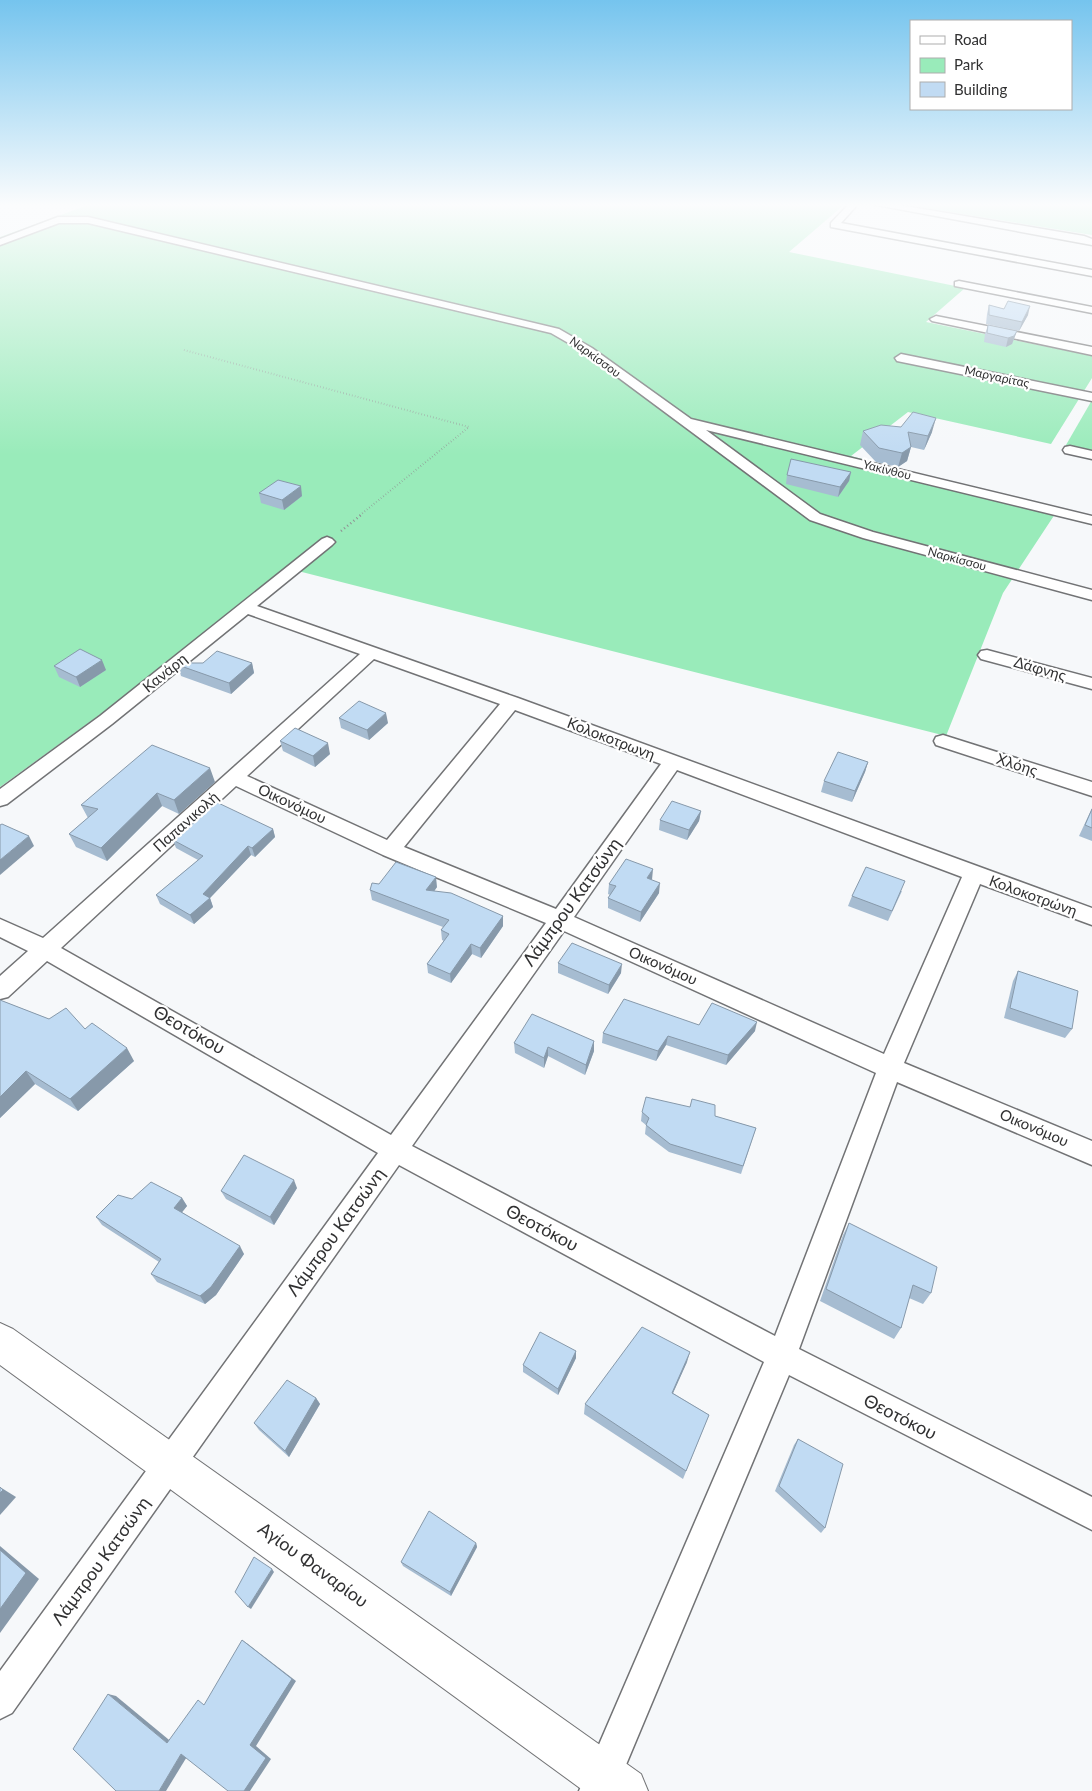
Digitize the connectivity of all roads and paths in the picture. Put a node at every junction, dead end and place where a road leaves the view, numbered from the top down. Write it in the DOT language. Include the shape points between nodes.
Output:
graph roads {
  1 [pos="373,288"];
  2 [pos="977,288"];
  3 [pos="1092,310"];
  4 [pos="936,319"];
  5 [pos="184,350"];
  6 [pos="1092,351"];
  7 [pos="901,358"];
  8 [pos="1092,397"];
  9 [pos="682,421"];
  10 [pos="1070,450"];
  11 [pos="1092,455"];
  12 [pos="1092,520"];
  13 [pos="328,542"];
  14 [pos="1092,595"];
  15 [pos="246,608"];
  16 [pos="372,652"];
  17 [pos="987,654"];
  18 [pos="1092,684"];
  19 [pos="512,702"];
  20 [pos="943,741"];
  21 [pos="673,762"];
  22 [pos="235,778"];
  23 [pos="1092,789"];
  24 [pos="0,799"];
  25 [pos="390,850"];
  26 [pos="973,875"];
  27 [pos="1092,917"];
  28 [pos="560,920"];
  29 [pos="0,927"];
  30 [pos="45,949"];
  31 [pos="0,990"];
  32 [pos="890,1068"];
  33 [pos="395,1150"];
  34 [pos="1092,1153"];
  35 [pos="0,1342"];
  36 [pos="782,1356"];
  37 [pos="171,1462"];
  38 [pos="1092,1514"];
  39 [pos="0,1701"];
  40 [pos="608,1786"];
  1 -- 9 [label="street, Ναρκίσσου" via="544,328 574,341"];
  2 -- 3 [label="street"];
  4 -- 6 [label="street"];
  5 -- 13 [label="path" via="469,427"];
  7 -- 8 [label="street, Μαργαρίτας"];
  9 -- 12 [label="street, Υακίνθου"];
  9 -- 14 [label="street, Ναρκίσσου" via="815,517 859,532"];
  10 -- 11 [label="street"];
  13 -- 15 [label="street, Κανάρη"];
  15 -- 16 [label="street, Κολοκοτρωνη"];
  15 -- 24 [label="street, Κανάρη" via="106,720"];
  16 -- 19 [label="street, Κολοκοτρωνη"];
  16 -- 22 [label="street, Παπανικολή"];
  17 -- 18 [label="street, Δάφνης"];
  19 -- 21 [label="street, Κολοκοτρωνη"];
  19 -- 25 [label="street"];
  20 -- 23 [label="street, Χλόης"];
  21 -- 26 [label="street, Κολοκοτρωνη"];
  21 -- 28 [label="street, Λάμπρου Κατσώνη"];
  22 -- 25 [label="street, Οικονόμου"];
  22 -- 30 [label="street, Παπανικολή"];
  25 -- 28 [label="street, Οικονόμου"];
  26 -- 27 [label="street, Κολοκοτρώνη"];
  26 -- 32 [label="street"];
  28 -- 32 [label="street, Οικονόμου"];
  28 -- 33 [label="street, Λάμπρου Κατσώνη"];
  29 -- 30 [label="street, Θεοτόκου"];
  30 -- 31 [label="street, Παπανικολή"];
  30 -- 33 [label="street, Θεοτόκου"];
  32 -- 34 [label="street, Οικονόμου"];
  32 -- 36 [label="street"];
  33 -- 36 [label="street, Θεοτόκου"];
  33 -- 37 [label="street, Λάμπρου Κατσώνη"];
  35 -- 37 [label="street, Αγίου Φαναρίου"];
  36 -- 38 [label="street, Θεοτόκου"];
  36 -- 40 [label="street"];
  37 -- 39 [label="street, Λάμπρου Κατσώνη"];
  37 -- 40 [label="street, Αγίου Φαναρίου"];
}
